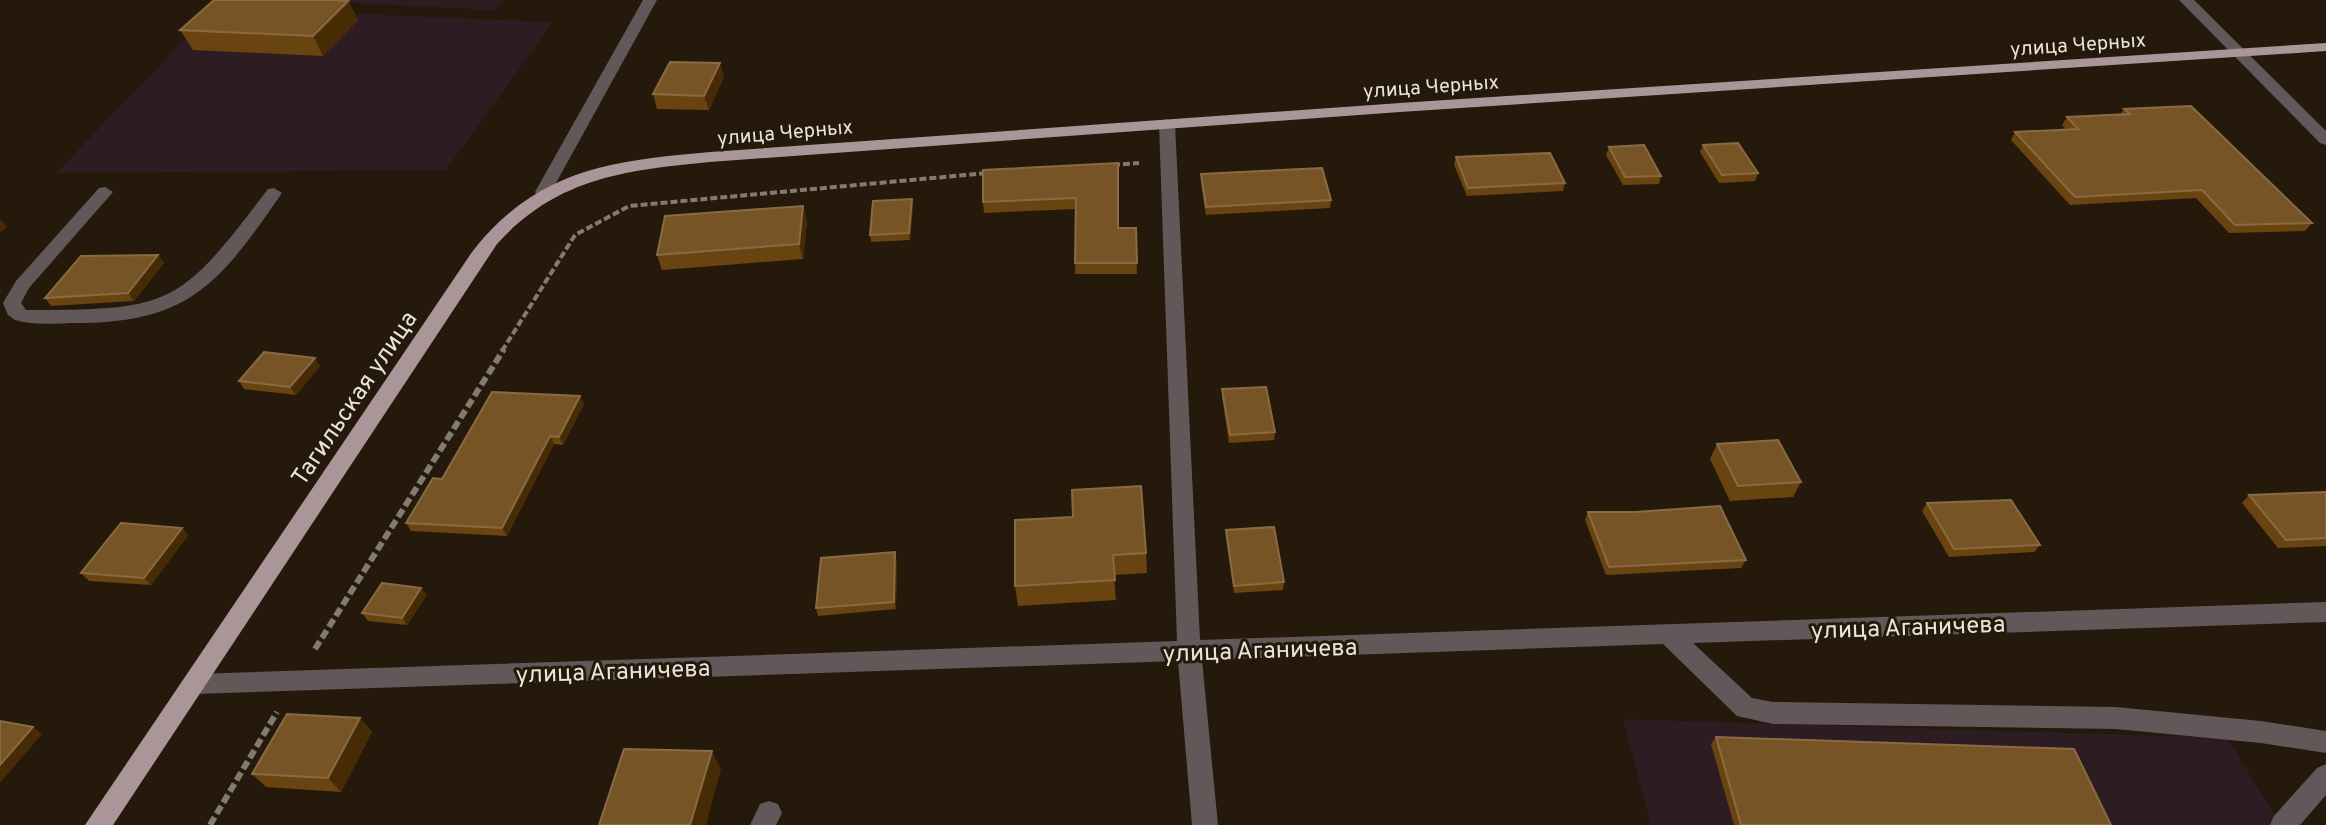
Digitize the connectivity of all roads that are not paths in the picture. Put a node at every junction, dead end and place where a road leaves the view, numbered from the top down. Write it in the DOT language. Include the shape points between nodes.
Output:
graph roads {
  1 [pos="650,0"];
  2 [pos="2186,0"];
  3 [pos="2326,47"];
  4 [pos="2237,53"];
  5 [pos="1167,124"];
  6 [pos="2326,140"];
  7 [pos="105,192"];
  8 [pos="543,192"];
  9 [pos="274,193"];
  10 [pos="2326,612"];
  11 [pos="1669,635"];
  12 [pos="1189,652"];
  13 [pos="195,684"];
  14 [pos="2326,742"];
  15 [pos="2326,776"];
  16 [pos="98,825"];
  17 [pos="1205,825"];
  18 [pos="2283,825"];
  1 -- 8 [label="street, Тагильская улица"];
  2 -- 4 [label="street"];
  3 -- 4 [label="main road, улица Черных"];
  4 -- 5 [label="main road, улица Черных"];
  4 -- 6 [label="street"];
  5 -- 8 [label="main road, улица Черных" via="640,166"];
  5 -- 12 [label="street"];
  7 -- 9 [label="street" via="22,285 12,303 22,316 126,315 179,298 214,268"];
  8 -- 13 [label="main road, Тагильская улица" via="474,259"];
  10 -- 11 [label="street, улица Аганичева"];
  11 -- 12 [label="street, улица Аганичева"];
  11 -- 14 [label="street" via="1746,708 1759,711 2116,718"];
  12 -- 13 [label="street, улица Аганичева"];
  12 -- 17 [label="street"];
  13 -- 16 [label="main road, Тагильская улица"];
  15 -- 18 [label="street"];
}
